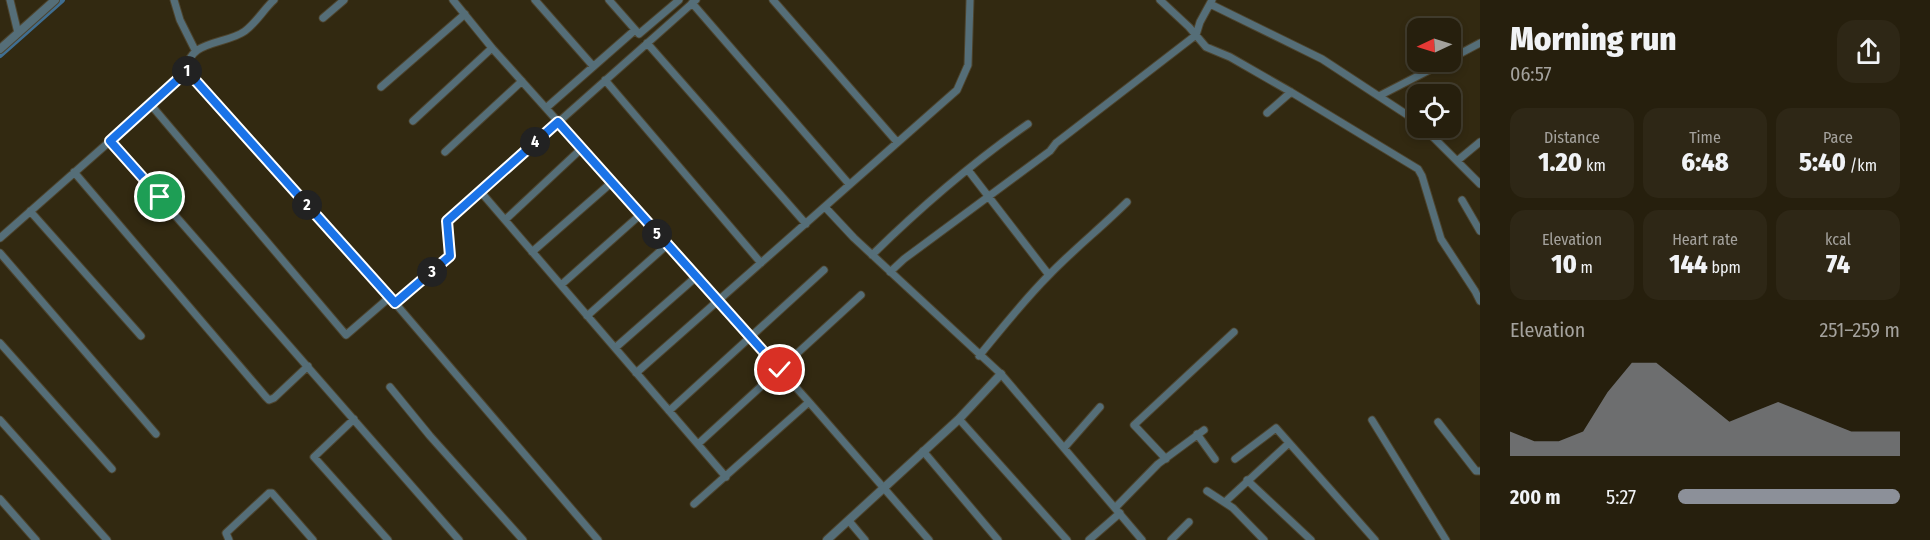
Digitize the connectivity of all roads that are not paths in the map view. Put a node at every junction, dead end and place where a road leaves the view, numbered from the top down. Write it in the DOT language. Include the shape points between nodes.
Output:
graph roads {
  1 [pos="10,0"];
  2 [pos="55,0"];
  3 [pos="174,0"];
  4 [pos="274,0"];
  5 [pos="344,0"];
  6 [pos="453,0"];
  7 [pos="535,0"];
  8 [pos="679,0"];
  9 [pos="773,0"];
  10 [pos="970,0"];
  11 [pos="1160,0"];
  12 [pos="611,1"];
  13 [pos="694,2"];
  14 [pos="1208,3"];
  15 [pos="465,14"];
  16 [pos="323,18"];
  17 [pos="635,30"];
  18 [pos="18,33"];
  19 [pos="1196,35"];
  20 [pos="647,43"];
  21 [pos="1480,43"];
  22 [pos="492,48"];
  23 [pos="0,50"];
  24 [pos="195,50"];
  25 [pos="1461,53"];
  26 [pos="593,66"];
  27 [pos="187,71"];
  28 [pos="1426,72"];
  29 [pos="605,80"];
  30 [pos="522,81"];
  31 [pos="381,87"];
  32 [pos="1291,92"];
  33 [pos="1379,96"];
  34 [pos="151,105"];
  35 [pos="546,108"];
  36 [pos="1267,113"];
  37 [pos="1407,115"];
  38 [pos="413,121"];
  39 [pos="558,122"];
  40 [pos="1028,124"];
  41 [pos="1434,138"];
  42 [pos="110,141"];
  43 [pos="897,142"];
  44 [pos="1480,142"];
  45 [pos="581,149"];
  46 [pos="445,152"];
  47 [pos="1457,161"];
  48 [pos="968,170"];
  49 [pos="74,172"];
  50 [pos="611,183"];
  51 [pos="849,184"];
  52 [pos="1480,184"];
  53 [pos="480,191"];
  54 [pos="989,197"];
  55 [pos="1462,200"];
  56 [pos="1127,202"];
  57 [pos="825,207"];
  58 [pos="30,211"];
  59 [pos="640,215"];
  60 [pos="504,220"];
  61 [pos="806,224"];
  62 [pos="1480,231"];
  63 [pos="0,238"];
  64 [pos="667,245"];
  65 [pos="532,252"];
  66 [pos="0,253"];
  67 [pos="872,255"];
  68 [pos="761,263"];
  69 [pos="824,270"];
  70 [pos="890,272"];
  71 [pos="1049,275"];
  72 [pos="696,277"];
  73 [pos="561,285"];
  74 [pos="861,295"];
  75 [pos="393,300"];
  76 [pos="1480,301"];
  77 [pos="718,302"];
  78 [pos="587,316"];
  79 [pos="1234,332"];
  80 [pos="141,336"];
  81 [pos="749,337"];
  82 [pos="0,343"];
  83 [pos="615,348"];
  84 [pos="979,356"];
  85 [pos="308,366"];
  86 [pos="780,370"];
  87 [pos="636,373"];
  88 [pos="1000,374"];
  89 [pos="390,387"];
  90 [pos="809,402"];
  91 [pos="1100,407"];
  92 [pos="669,411"];
  93 [pos="354,419"];
  94 [pos="959,419"];
  95 [pos="0,420"];
  96 [pos="1372,420"];
  97 [pos="1438,422"];
  98 [pos="1204,430"];
  99 [pos="156,434"];
  100 [pos="1197,434"];
  101 [pos="1289,442"];
  102 [pos="698,444"];
  103 [pos="1064,448"];
  104 [pos="923,451"];
  105 [pos="1166,459"];
  106 [pos="1215,459"];
  107 [pos="1235,459"];
  108 [pos="112,470"];
  109 [pos="1480,471"];
  110 [pos="726,477"];
  111 [pos="1247,480"];
  112 [pos="884,487"];
  113 [pos="1207,491"];
  114 [pos="0,499"];
  115 [pos="1225,502"];
  116 [pos="694,504"];
  117 [pos="1117,511"];
  118 [pos="849,521"];
  119 [pos="1189,522"];
  120 [pos="595,539"];
  121 [pos="36,540"];
  122 [pos="107,540"];
  123 [pos="229,540"];
  124 [pos="313,540"];
  125 [pos="388,540"];
  126 [pos="459,540"];
  127 [pos="523,540"];
  128 [pos="827,540"];
  129 [pos="865,540"];
  130 [pos="929,540"];
  131 [pos="998,540"];
  132 [pos="1067,540"];
  133 [pos="1089,540"];
  134 [pos="1142,540"];
  135 [pos="1171,540"];
  136 [pos="1264,540"];
  137 [pos="1311,540"];
  138 [pos="1375,540"];
  139 [pos="1446,540"];
  1 -- 18 [label="street"];
  2 -- 18 [label="street"];
  3 -- 24 [label="street"];
  4 -- 24 [label="street" via="244,32"];
  5 -- 16 [label="street"];
  6 -- 15 [label="street"];
  7 -- 26 [label="street"];
  8 -- 17 [label="street" via="641,33"];
  9 -- 43 [label="street"];
  10 -- 43 [label="street" via="969,65 957,90"];
  11 -- 19 [label="street"];
  12 -- 17 [label="street"];
  13 -- 20 [label="street"];
  13 -- 51 [label="street"];
  14 -- 19 [label="street"];
  14 -- 33 [label="street" via="1322,59"];
  15 -- 22 [label="street"];
  15 -- 31 [label="street"];
  17 -- 26 [label="street"];
  18 -- 23 [label="street"];
  19 -- 32 [label="street" via="1206,47"];
  19 -- 54 [label="street"];
  20 -- 29 [label="street"];
  20 -- 61 [label="street"];
  21 -- 25 [label="street"];
  22 -- 30 [label="street"];
  22 -- 38 [label="street"];
  24 -- 27 [label="street" via="187,62"];
  26 -- 35 [label="street"];
  27 -- 34 [label="street"];
  27 -- 75 [label="street"];
  28 -- 33 [label="street"];
  29 -- 39 [label="street"];
  29 -- 68 [label="street"];
  30 -- 35 [label="street"];
  30 -- 46 [label="street"];
  32 -- 36 [label="street"];
  32 -- 76 [label="street" via="1418,169 1441,239"];
  33 -- 37 [label="street"];
  34 -- 42 [label="street"];
  34 -- 75 [label="street" via="346,335"];
  35 -- 39 [label="street"];
  39 -- 45 [label="street"];
  39 -- 53 [label="street"];
  40 -- 48 [label="street"];
  41 -- 47 [label="street"];
  42 -- 49 [label="street"];
  42 -- 85 [label="street"];
  43 -- 51 [label="street"];
  44 -- 47 [label="street"];
  45 -- 50 [label="street"];
  45 -- 60 [label="street"];
  47 -- 52 [label="street"];
  48 -- 54 [label="street"];
  48 -- 67 [label="street"];
  49 -- 58 [label="street"];
  49 -- 85 [label="street" via="269,400"];
  50 -- 59 [label="street"];
  50 -- 65 [label="street"];
  51 -- 57 [label="street"];
  53 -- 60 [label="street"];
  53 -- 75 [label="street" via="447,221 450,256"];
  54 -- 70 [label="street"];
  54 -- 71 [label="street"];
  55 -- 62 [label="street"];
  56 -- 71 [label="street"];
  57 -- 61 [label="street"];
  57 -- 67 [label="street"];
  58 -- 63 [label="street"];
  58 -- 80 [label="street"];
  59 -- 64 [label="street"];
  59 -- 73 [label="street"];
  60 -- 65 [label="street"];
  61 -- 68 [label="street"];
  64 -- 72 [label="street"];
  64 -- 78 [label="street"];
  65 -- 73 [label="street"];
  66 -- 99 [label="street"];
  67 -- 70 [label="street"];
  68 -- 77 [label="street"];
  69 -- 81 [label="street"];
  70 -- 84 [label="street"];
  71 -- 84 [label="street"];
  72 -- 77 [label="street"];
  72 -- 83 [label="street"];
  73 -- 78 [label="street"];
  74 -- 86 [label="street"];
  75 -- 120 [label="street"];
  77 -- 81 [label="street"];
  77 -- 87 [label="street"];
  78 -- 83 [label="street"];
  79 -- 105 [label="street" via="1134,425"];
  81 -- 86 [label="street"];
  81 -- 92 [label="street"];
  82 -- 108 [label="street"];
  83 -- 87 [label="street"];
  84 -- 88 [label="street"];
  85 -- 93 [label="street"];
  86 -- 90 [label="street"];
  86 -- 102 [label="street"];
  87 -- 92 [label="street"];
  88 -- 94 [label="street"];
  88 -- 103 [label="street"];
  89 -- 127 [label="street"];
  90 -- 110 [label="street"];
  90 -- 112 [label="street"];
  91 -- 103 [label="street"];
  92 -- 102 [label="street"];
  93 -- 125 [label="street" via="314,457"];
  93 -- 126 [label="street"];
  94 -- 104 [label="street"];
  94 -- 132 [label="street"];
  95 -- 122 [label="street"];
  96 -- 139 [label="street"];
  97 -- 109 [label="street" via="1476,471"];
  98 -- 100 [label="street"];
  100 -- 105 [label="street"];
  100 -- 106 [label="street"];
  101 -- 107 [label="street" via="1274,427"];
  101 -- 111 [label="street"];
  101 -- 138 [label="street"];
  102 -- 110 [label="street"];
  103 -- 117 [label="street"];
  104 -- 112 [label="street"];
  104 -- 131 [label="street"];
  105 -- 117 [label="street"];
  110 -- 116 [label="street"];
  111 -- 115 [label="street"];
  111 -- 137 [label="street"];
  112 -- 118 [label="street"];
  112 -- 130 [label="street"];
  113 -- 115 [label="street"];
  114 -- 121 [label="street"];
  115 -- 136 [label="street"];
  117 -- 133 [label="street"];
  117 -- 134 [label="street"];
  118 -- 128 [label="street"];
  118 -- 129 [label="street"];
  119 -- 135 [label="street"];
  123 -- 124 [label="street" via="226,533 269,493"];
}
